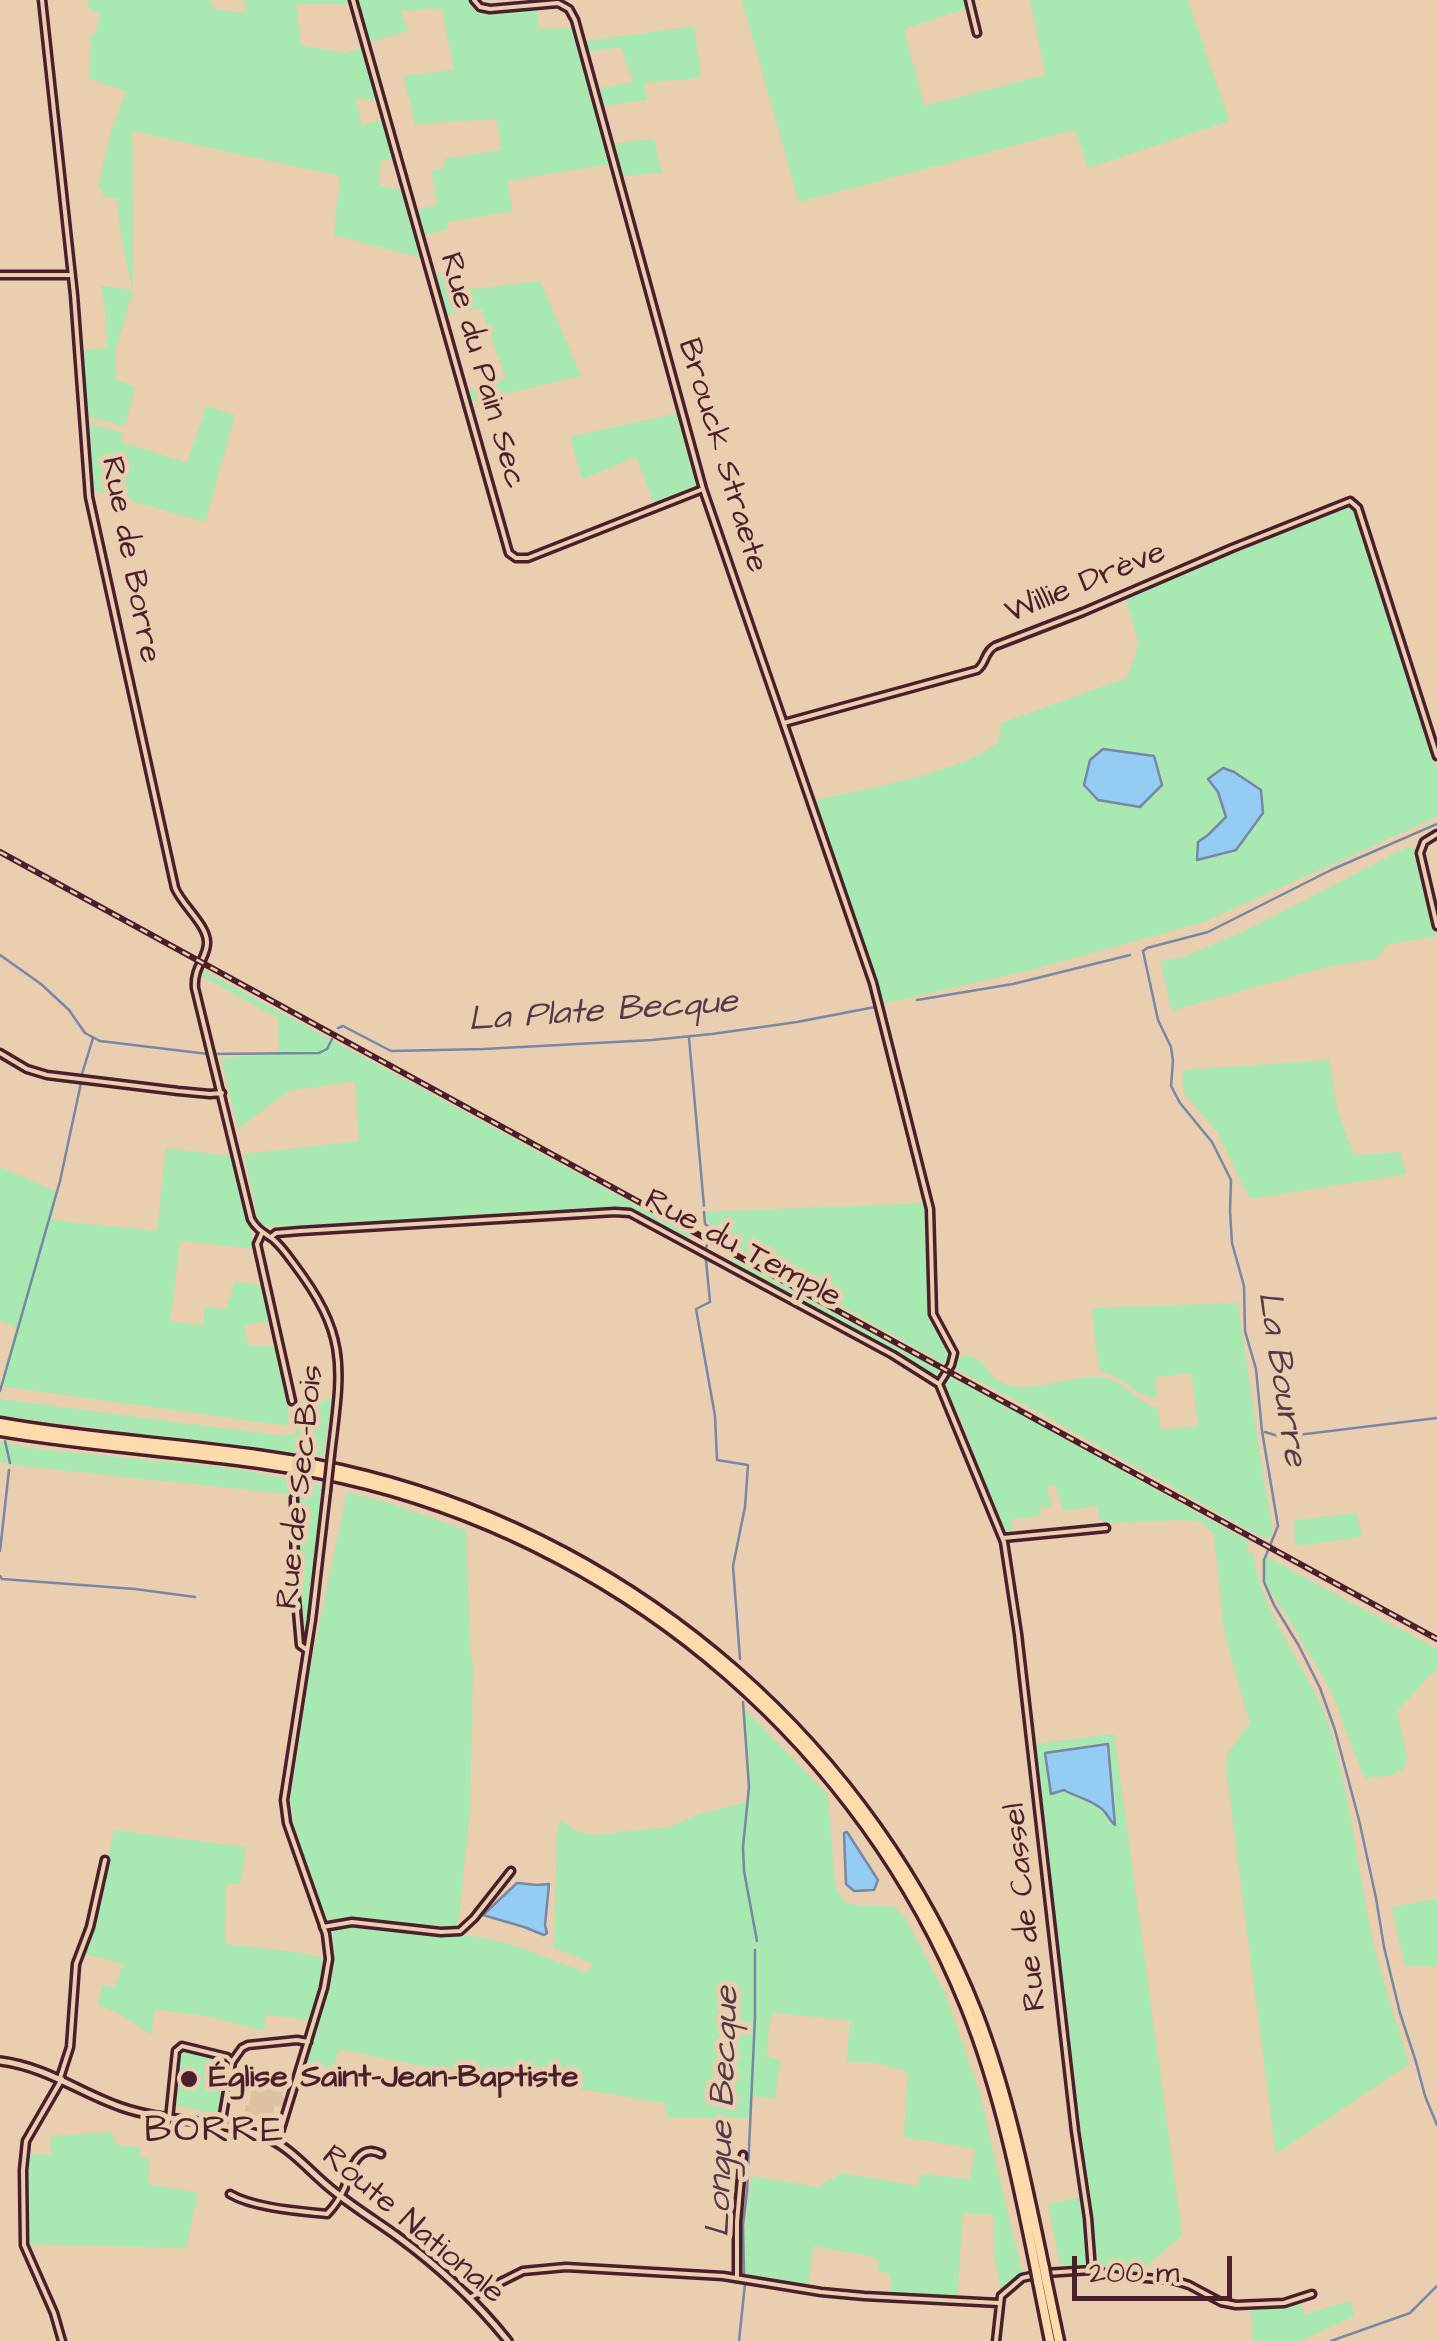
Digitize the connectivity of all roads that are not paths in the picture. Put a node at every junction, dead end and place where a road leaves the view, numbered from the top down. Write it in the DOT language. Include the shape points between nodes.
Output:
graph roads {
  1 [pos="42,0"];
  2 [pos="353,0"];
  3 [pos="474,0"];
  4 [pos="969,0"];
  5 [pos="978,34"];
  6 [pos="0,275"];
  7 [pos="72,275"];
  8 [pos="703,489"];
  9 [pos="784,723"];
  10 [pos="1437,756"];
  11 [pos="1437,834"];
  12 [pos="1437,926"];
  13 [pos="0,1053"];
  14 [pos="212,1054"];
  15 [pos="222,1093"];
  16 [pos="262,1233"];
  17 [pos="270,1238"];
  18 [pos="939,1384"];
  19 [pos="292,1401"];
  20 [pos="0,1423"];
  21 [pos="0,1431"];
  22 [pos="294,1498"];
  23 [pos="1106,1528"];
  24 [pos="1003,1538"];
  25 [pos="306,1650"];
  26 [pos="105,1860"];
  27 [pos="512,1871"];
  28 [pos="323,1927"];
  29 [pos="308,2042"];
  30 [pos="0,2062"];
  31 [pos="232,2062"];
  32 [pos="61,2079"];
  33 [pos="169,2119"];
  34 [pos="220,2126"];
  35 [pos="278,2142"];
  36 [pos="381,2154"];
  37 [pos="743,2154"];
  38 [pos="230,2194"];
  39 [pos="340,2196"];
  40 [pos="1040,2269"];
  41 [pos="1092,2270"];
  42 [pos="737,2278"];
  43 [pos="1042,2280"];
  44 [pos="1312,2294"];
  45 [pos="469,2298"];
  46 [pos="999,2303"];
  47 [pos="62,2341"];
  48 [pos="508,2341"];
  49 [pos="996,2341"];
  50 [pos="1050,2341"];
  51 [pos="1059,2341"];
  1 -- 7 [label="street, Rue de Borre"];
  2 -- 8 [label="street, Rue du Pain Sec" via="510,554 531,557"];
  3 -- 8 [label="street, Brouck Straete" via="490,9 558,3 572,14"];
  4 -- 5 [label="street"];
  6 -- 7 [label="street"];
  7 -- 14 [label="street, Rue de Borre" via="89,497 175,888 207,939 194,981"];
  8 -- 9 [label="street, Brouck Straete"];
  9 -- 10 [label="street, Willie Drève" via="976,670 994,646 1353,502"];
  9 -- 18 [label="street, Brouck Straete" via="879,1006 930,1206 934,1314 954,1353"];
  11 -- 12 [label="street" via="1425,840 1420,854"];
  13 -- 15 [label="street" via="46,1075"];
  14 -- 15 [label="street, Rue de Sec-Bois"];
  15 -- 16 [label="street, Rue de Sec-Bois" via="252,1220"];
  16 -- 17 [label="street, Rue de Sec-Bois"];
  16 -- 19 [label="street, Rue de Sec-Bois" via="257,1244"];
  17 -- 18 [label="street, Rue du Temple" via="295,1231 630,1213"];
  17 -- 25 [label="street, Rue de Sec-Bois, bridge" via="317,1295 335,1337 339,1376"];
  18 -- 24 [label="street, Rue de Cassel"];
  20 -- 40 [label="highway" via="294,1461 406,1487 562,1551 711,1649 837,1775 931,1915 994,2060"];
  21 -- 40 [label="highway" via="280,1466 411,1496 566,1562 705,1654 832,1781 926,1921 990,2075"];
  22 -- 25 [label="street, Rue de Sec-Bois" via="296,1605"];
  23 -- 24 [label="street"];
  24 -- 41 [label="street, Rue de Cassel"];
  25 -- 28 [label="street, Rue de Sec-Bois" via="284,1804"];
  26 -- 32 [label="street" via="77,1960"];
  27 -- 28 [label="street" via="460,1930 352,1922"];
  28 -- 29 [label="street, Rue de Sec-Bois" via="328,1968"];
  29 -- 31 [label="street" via="248,2045"];
  29 -- 35 [label="street, Rue de Sec-Bois"];
  30 -- 32 [label="street, Route Nationale"];
  31 -- 33 [label="street" via="178,2047"];
  31 -- 34 [label="street"];
  32 -- 33 [label="street, Route Nationale" via="115,2105"];
  32 -- 47 [label="street" via="27,2138 23,2170 24,2242"];
  33 -- 34 [label="street, Route Nationale"];
  34 -- 35 [label="street, Route Nationale"];
  35 -- 39 [label="street, Route Nationale"];
  36 -- 39 [label="street" via="370,2151 354,2162"];
  37 -- 42 [label="street"];
  38 -- 39 [label="street" via="325,2214"];
  39 -- 45 [label="street, Route Nationale"];
  40 -- 43 [label="highway, bridge"];
  41 -- 44 [label="street" via="1178,2282 1236,2306"];
  41 -- 46 [label="street" via="1028,2276"];
  42 -- 45 [label="street" via="536,2268"];
  42 -- 46 [label="street" via="826,2293"];
  43 -- 50 [label="highway"];
  43 -- 51 [label="highway"];
  45 -- 48 [label="street, Route Nationale"];
  46 -- 49 [label="street"];
}
